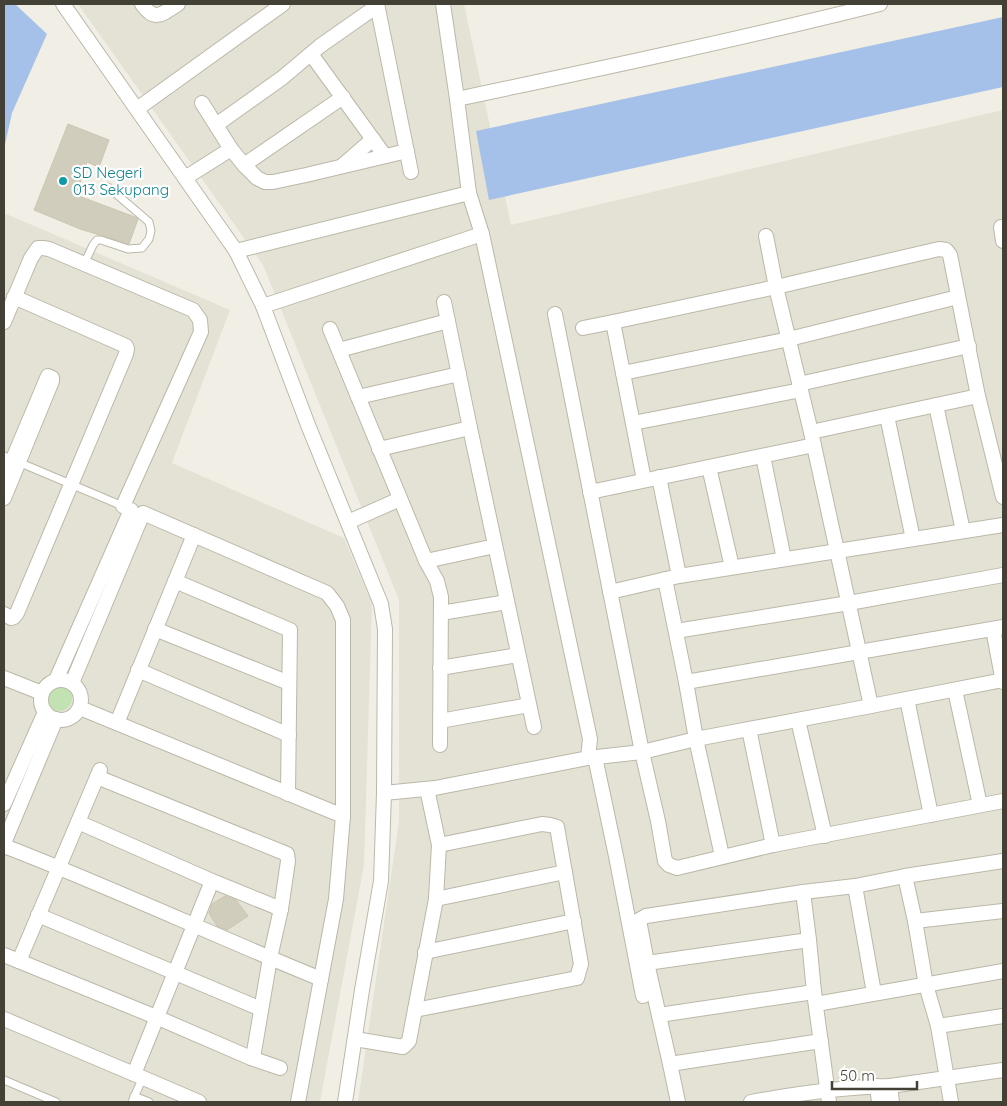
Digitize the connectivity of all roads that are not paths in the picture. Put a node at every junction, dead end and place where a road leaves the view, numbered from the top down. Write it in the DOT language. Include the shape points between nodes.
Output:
graph roads {
  1 [pos="63,4"];
  2 [pos="142,4"];
  3 [pos="178,4"];
  4 [pos="283,4"];
  5 [pos="443,4"];
  6 [pos="880,4"];
  7 [pos="377,5"];
  8 [pos="311,54"];
  9 [pos="342,97"];
  10 [pos="457,99"];
  11 [pos="202,103"];
  12 [pos="137,109"];
  13 [pos="216,125"];
  14 [pos="373,139"];
  15 [pos="231,149"];
  16 [pos="407,151"];
  17 [pos="385,156"];
  18 [pos="244,165"];
  19 [pos="341,166"];
  20 [pos="412,172"];
  21 [pos="185,178"];
  22 [pos="108,187"];
  23 [pos="469,193"];
  24 [pos="1003,227"];
  25 [pos="482,234"];
  26 [pos="766,236"];
  27 [pos="1003,241"];
  28 [pos="236,251"];
  29 [pos="84,264"];
  30 [pos="776,287"];
  31 [pos="14,297"];
  32 [pos="958,297"];
  33 [pos="444,302"];
  34 [pos="263,306"];
  35 [pos="555,314"];
  36 [pos="448,321"];
  37 [pos="4,322"];
  38 [pos="613,322"];
  39 [pos="582,328"];
  40 [pos="330,329"];
  41 [pos="789,340"];
  42 [pos="969,346"];
  43 [pos="339,350"];
  44 [pos="623,373"];
  45 [pos="459,374"];
  46 [pos="800,387"];
  47 [pos="978,396"];
  48 [pos="358,397"];
  49 [pos="936,405"];
  50 [pos="887,416"];
  51 [pos="633,423"];
  52 [pos="470,428"];
  53 [pos="812,439"];
  54 [pos="379,449"];
  55 [pos="764,456"];
  56 [pos="12,459"];
  57 [pos="709,466"];
  58 [pos="659,477"];
  59 [pos="4,480"];
  60 [pos="644,480"];
  61 [pos="70,484"];
  62 [pos="590,492"];
  63 [pos="1003,497"];
  64 [pos="4,498"];
  65 [pos="400,499"];
  66 [pos="132,510"];
  67 [pos="348,522"];
  68 [pos="1003,524"];
  69 [pos="963,531"];
  70 [pos="194,535"];
  71 [pos="913,539"];
  72 [pos="495,546"];
  73 [pos="837,550"];
  74 [pos="784,559"];
  75 [pos="426,560"];
  76 [pos="732,567"];
  77 [pos="1003,575"];
  78 [pos="679,576"];
  79 [pos="665,579"];
  80 [pos="175,581"];
  81 [pos="610,592"];
  82 [pos="507,602"];
  83 [pos="849,603"];
  84 [pos="441,613"];
  85 [pos="4,614"];
  86 [pos="998,628"];
  87 [pos="155,629"];
  88 [pos="676,631"];
  89 [pos="859,652"];
  90 [pos="518,655"];
  91 [pos="440,668"];
  92 [pos="138,670"];
  93 [pos="4,678"];
  94 [pos="56,680"];
  95 [pos="1003,681"];
  96 [pos="686,682"];
  97 [pos="72,683"];
  98 [pos="289,684"];
  99 [pos="955,690"];
  100 [pos="42,693"];
  101 [pos="908,699"];
  102 [pos="529,705"];
  103 [pos="872,706"];
  104 [pos="80,708"];
  105 [pos="51,716"];
  106 [pos="798,720"];
  107 [pos="440,721"];
  108 [pos="117,724"];
  109 [pos="534,727"];
  110 [pos="749,729"];
  111 [pos="289,735"];
  112 [pos="696,739"];
  113 [pos="440,745"];
  114 [pos="642,752"];
  115 [pos="592,757"];
  116 [pos="427,789"];
  117 [pos="384,793"];
  118 [pos="288,794"];
  119 [pos="1003,801"];
  120 [pos="4,804"];
  121 [pos="980,805"];
  122 [pos="931,815"];
  123 [pos="343,816"];
  124 [pos="78,822"];
  125 [pos="825,836"];
  126 [pos="4,844"];
  127 [pos="439,845"];
  128 [pos="773,845"];
  129 [pos="722,856"];
  130 [pos="1003,861"];
  131 [pos="59,867"];
  132 [pos="565,872"];
  133 [pos="905,876"];
  134 [pos="212,881"];
  135 [pos="855,886"];
  136 [pos="803,892"];
  137 [pos="436,900"];
  138 [pos="281,909"];
  139 [pos="1003,911"];
  140 [pos="38,915"];
  141 [pos="574,921"];
  142 [pos="915,921"];
  143 [pos="194,925"];
  144 [pos="809,940"];
  145 [pos="425,952"];
  146 [pos="4,955"];
  147 [pos="270,958"];
  148 [pos="19,961"];
  149 [pos="647,963"];
  150 [pos="1003,972"];
  151 [pos="174,973"];
  152 [pos="321,979"];
  153 [pos="926,985"];
  154 [pos="874,993"];
  155 [pos="643,996"];
  156 [pos="815,998"];
  157 [pos="261,1009"];
  158 [pos="415,1010"];
  159 [pos="659,1015"];
  160 [pos="1003,1016"];
  161 [pos="156,1018"];
  162 [pos="4,1019"];
  163 [pos="938,1026"];
  164 [pos="355,1039"];
  165 [pos="821,1041"];
  166 [pos="251,1058"];
  167 [pos="670,1064"];
  168 [pos="280,1068"];
  169 [pos="1003,1070"];
  170 [pos="138,1076"];
  171 [pos="948,1077"];
  172 [pos="4,1080"];
  173 [pos="883,1086"];
  174 [pos="828,1097"];
  175 [pos="133,1099"];
  176 [pos="56,1102"];
  177 [pos="149,1102"];
  178 [pos="199,1102"];
  179 [pos="298,1102"];
  180 [pos="345,1102"];
  181 [pos="678,1102"];
  182 [pos="751,1102"];
  183 [pos="879,1102"];
  184 [pos="892,1102"];
  185 [pos="952,1102"];
  1 -- 12 [label="street"];
  2 -- 3 [label="street" via="150,14 159,15"];
  4 -- 12 [label="street"];
  5 -- 10 [label="street"];
  6 -- 10 [label="street" via="631,63"];
  7 -- 8 [label="street"];
  7 -- 16 [label="street"];
  8 -- 9 [label="street"];
  8 -- 13 [label="street"];
  9 -- 14 [label="street"];
  9 -- 18 [label="street"];
  10 -- 23 [label="street"];
  11 -- 13 [label="street"];
  12 -- 21 [label="street"];
  13 -- 15 [label="street"];
  14 -- 17 [label="street"];
  14 -- 19 [label="street"];
  15 -- 18 [label="street"];
  15 -- 21 [label="street"];
  16 -- 17 [label="street"];
  16 -- 20 [label="street"];
  17 -- 19 [label="street"];
  18 -- 19 [label="street" via="265,182"];
  21 -- 28 [label="street"];
  22 -- 29 [label="lane" via="149,222 149,239 142,248 128,249 96,240"];
  23 -- 25 [label="street"];
  23 -- 28 [label="street"];
  24 -- 27 [label="street"];
  25 -- 34 [label="street"];
  25 -- 115 [label="street"];
  26 -- 30 [label="street"];
  28 -- 34 [label="street"];
  29 -- 31 [label="street" via="49,249 38,248"];
  29 -- 66 [label="street" via="193,310 200,320 201,332"];
  30 -- 32 [label="street" via="939,249 950,255"];
  30 -- 38 [label="street"];
  30 -- 41 [label="street"];
  31 -- 37 [label="street"];
  31 -- 61 [label="street" via="127,349"];
  32 -- 41 [label="street"];
  32 -- 42 [label="street"];
  33 -- 36 [label="street"];
  34 -- 67 [label="street"];
  35 -- 62 [label="street"];
  36 -- 43 [label="street"];
  36 -- 45 [label="street"];
  38 -- 39 [label="street"];
  38 -- 44 [label="street"];
  40 -- 43 [label="street"];
  41 -- 44 [label="street"];
  41 -- 46 [label="street"];
  42 -- 46 [label="street"];
  42 -- 47 [label="street"];
  43 -- 48 [label="street"];
  44 -- 51 [label="street"];
  45 -- 48 [label="street"];
  45 -- 52 [label="street"];
  46 -- 51 [label="street"];
  46 -- 53 [label="street"];
  47 -- 49 [label="street"];
  47 -- 63 [label="street"];
  48 -- 54 [label="street"];
  49 -- 50 [label="street"];
  49 -- 69 [label="street"];
  50 -- 53 [label="street"];
  50 -- 71 [label="street"];
  51 -- 60 [label="street"];
  52 -- 54 [label="street"];
  52 -- 72 [label="street"];
  53 -- 55 [label="street"];
  53 -- 73 [label="street"];
  54 -- 65 [label="street"];
  55 -- 57 [label="street"];
  55 -- 74 [label="street"];
  56 -- 56 [label="street" via="47,378 50,377 52,381"];
  56 -- 59 [label="street"];
  56 -- 61 [label="lane"];
  56 -- 64 [label="street"];
  57 -- 58 [label="street"];
  57 -- 76 [label="street"];
  58 -- 60 [label="street"];
  58 -- 78 [label="street"];
  60 -- 62 [label="street"];
  61 -- 66 [label="lane"];
  61 -- 85 [label="street" via="17,613 11,618"];
  62 -- 81 [label="street"];
  65 -- 67 [label="street"];
  65 -- 75 [label="street"];
  66 -- 70 [label="street"];
  66 -- 94 [label="street"];
  66 -- 97 [label="street"];
  67 -- 117 [label="street" via="380,604 385,629"];
  68 -- 69 [label="street"];
  69 -- 71 [label="street"];
  70 -- 80 [label="street"];
  70 -- 123 [label="street" via="327,593 338,606 343,620"];
  71 -- 73 [label="street"];
  72 -- 75 [label="street"];
  72 -- 82 [label="street"];
  73 -- 74 [label="street"];
  73 -- 83 [label="street"];
  74 -- 76 [label="street"];
  75 -- 84 [label="street" via="437,581"];
  76 -- 78 [label="street"];
  77 -- 83 [label="street"];
  78 -- 79 [label="street"];
  79 -- 81 [label="street"];
  79 -- 88 [label="street"];
  80 -- 87 [label="street"];
  80 -- 98 [label="street" via="290,630"];
  81 -- 114 [label="street"];
  82 -- 84 [label="street"];
  82 -- 90 [label="street"];
  83 -- 88 [label="street"];
  83 -- 89 [label="street"];
  84 -- 91 [label="street"];
  86 -- 89 [label="street"];
  86 -- 95 [label="street"];
  87 -- 92 [label="street"];
  87 -- 98 [label="street"];
  88 -- 96 [label="street"];
  89 -- 96 [label="street"];
  89 -- 103 [label="street"];
  90 -- 91 [label="street"];
  90 -- 102 [label="street"];
  91 -- 107 [label="street"];
  92 -- 108 [label="street"];
  92 -- 111 [label="street"];
  93 -- 100 [label="street"];
  94 -- 97 [label="street"];
  94 -- 100 [label="street"];
  95 -- 99 [label="street"];
  96 -- 112 [label="street"];
  97 -- 104 [label="street" via="81,695"];
  98 -- 111 [label="street"];
  99 -- 101 [label="street"];
  99 -- 121 [label="street"];
  100 -- 105 [label="street" via="42,706"];
  101 -- 103 [label="street"];
  101 -- 122 [label="street"];
  102 -- 107 [label="street"];
  102 -- 109 [label="street"];
  103 -- 106 [label="street"];
  104 -- 105 [label="street" via="76,714 63,720"];
  104 -- 108 [label="street"];
  105 -- 120 [label="street"];
  105 -- 126 [label="street"];
  106 -- 110 [label="street"];
  106 -- 125 [label="street"];
  107 -- 113 [label="street"];
  108 -- 118 [label="street"];
  110 -- 112 [label="street"];
  110 -- 128 [label="street"];
  111 -- 118 [label="street"];
  112 -- 114 [label="street"];
  112 -- 129 [label="street"];
  114 -- 115 [label="street"];
  114 -- 129 [label="street" via="665,860 677,868"];
  115 -- 116 [label="street"];
  115 -- 155 [label="street" via="616,856"];
  116 -- 117 [label="street"];
  116 -- 127 [label="street"];
  117 -- 164 [label="street" via="381,881"];
  118 -- 123 [label="street"];
  119 -- 121 [label="street"];
  121 -- 122 [label="street"];
  122 -- 125 [label="street"];
  123 -- 152 [label="street" via="336,899"];
  124 -- 131 [label="street"];
  124 -- 134 [label="street"];
  124 -- 138 [label="street" via="99,773 287,854"];
  125 -- 128 [label="street"];
  126 -- 131 [label="street"];
  127 -- 132 [label="street" via="550,825 557,828"];
  127 -- 137 [label="street"];
  128 -- 129 [label="street"];
  130 -- 133 [label="street"];
  131 -- 140 [label="street"];
  131 -- 143 [label="street"];
  132 -- 137 [label="street"];
  132 -- 141 [label="street"];
  133 -- 135 [label="street"];
  133 -- 142 [label="street"];
  134 -- 138 [label="street"];
  134 -- 143 [label="street"];
  135 -- 136 [label="street"];
  135 -- 154 [label="street"];
  136 -- 144 [label="street"];
  136 -- 149 [label="street" via="646,916 639,920"];
  137 -- 145 [label="street"];
  138 -- 147 [label="street"];
  139 -- 142 [label="street"];
  140 -- 148 [label="street"];
  140 -- 151 [label="street"];
  141 -- 145 [label="street"];
  141 -- 158 [label="street" via="581,964 577,978"];
  142 -- 153 [label="street"];
  143 -- 147 [label="street"];
  143 -- 151 [label="street"];
  144 -- 149 [label="street"];
  144 -- 156 [label="street"];
  145 -- 158 [label="street"];
  146 -- 148 [label="street"];
  147 -- 152 [label="street"];
  147 -- 157 [label="street"];
  148 -- 161 [label="street"];
  149 -- 159 [label="street"];
  150 -- 153 [label="street"];
  151 -- 157 [label="street"];
  151 -- 161 [label="street"];
  152 -- 179 [label="street"];
  153 -- 154 [label="street"];
  153 -- 163 [label="street"];
  154 -- 156 [label="street"];
  156 -- 159 [label="street"];
  156 -- 165 [label="street"];
  157 -- 166 [label="street"];
  158 -- 164 [label="street" via="410,1041 404,1047"];
  159 -- 167 [label="street"];
  160 -- 163 [label="street"];
  161 -- 166 [label="street"];
  161 -- 170 [label="street"];
  162 -- 170 [label="street"];
  163 -- 171 [label="street"];
  164 -- 180 [label="street"];
  165 -- 167 [label="street"];
  165 -- 174 [label="street"];
  166 -- 168 [label="street"];
  167 -- 181 [label="street"];
  169 -- 171 [label="street"];
  170 -- 175 [label="lane"];
  170 -- 178 [label="street"];
  171 -- 173 [label="street"];
  171 -- 185 [label="street"];
  172 -- 176 [label="lane"];
  173 -- 174 [label="street"];
  173 -- 183 [label="street"];
  173 -- 184 [label="street"];
  174 -- 182 [label="street"];
  175 -- 177 [label="lane"];
}
